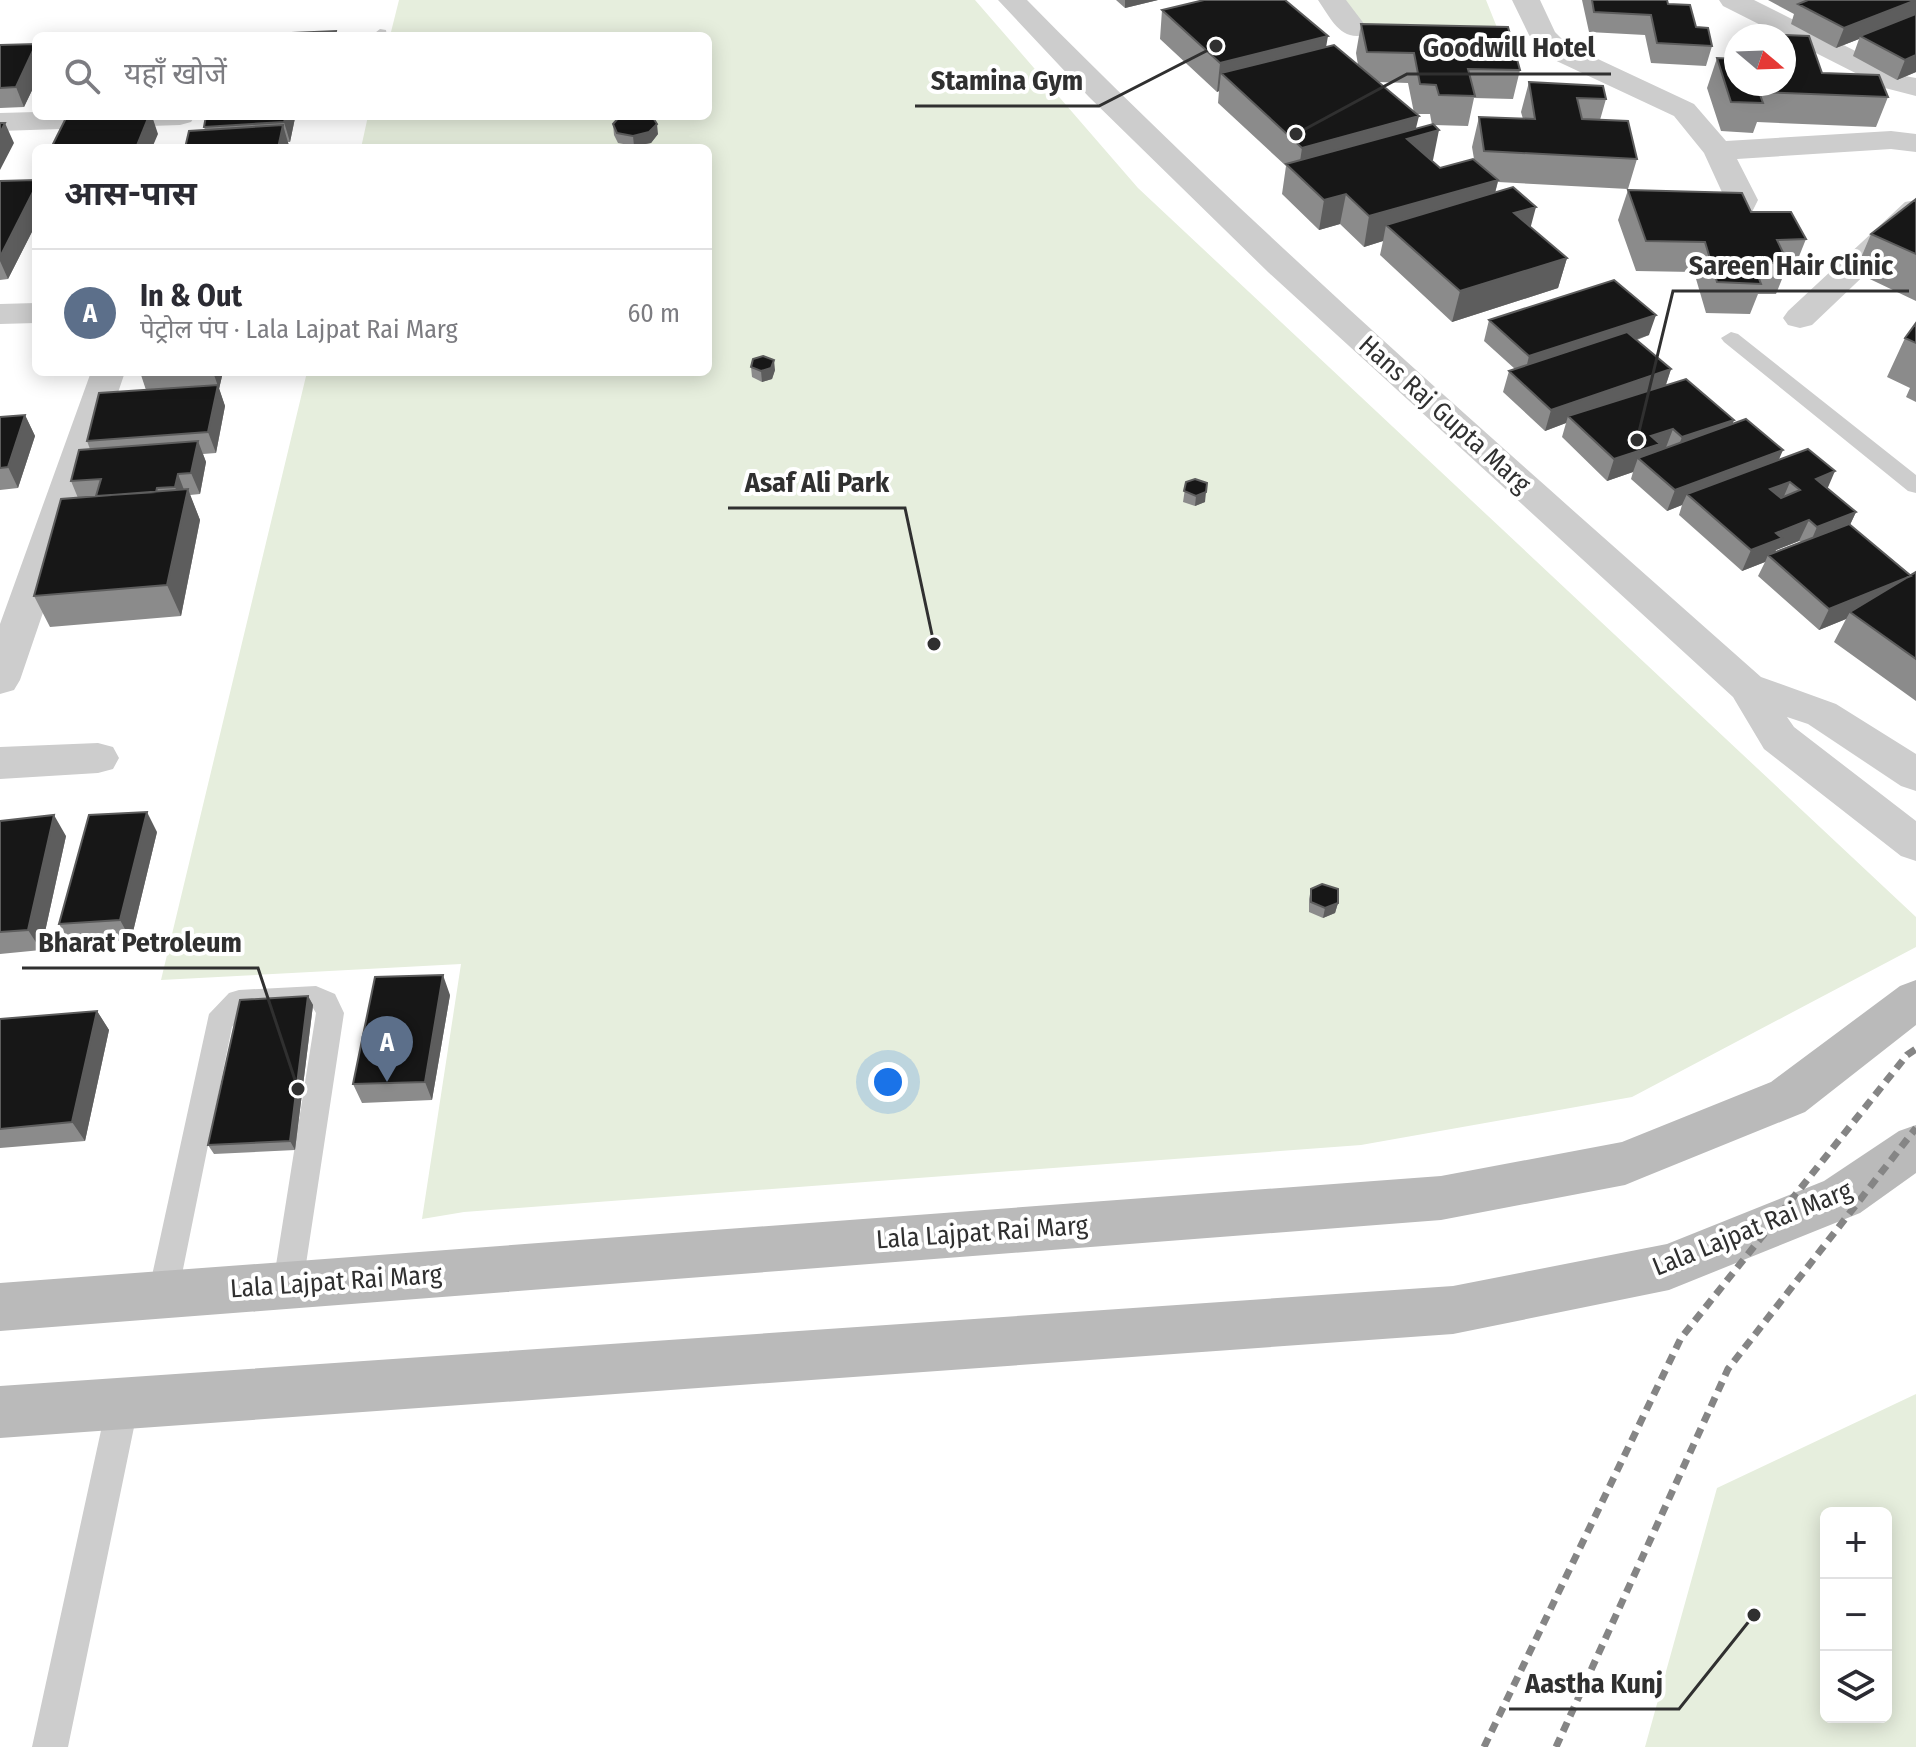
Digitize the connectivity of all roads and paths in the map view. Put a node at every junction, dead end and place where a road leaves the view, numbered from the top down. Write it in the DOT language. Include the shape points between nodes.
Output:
graph roads {
  1 [pos="1012,0"];
  2 [pos="1332,0"];
  3 [pos="1526,0"];
  4 [pos="1733,0"];
  5 [pos="1354,29"];
  6 [pos="1916,87"];
  7 [pos="60,120"];
  8 [pos="196,120"];
  9 [pos="0,122"];
  10 [pos="1916,143"];
  11 [pos="187,144"];
  12 [pos="1718,151"];
  13 [pos="1916,209"];
  14 [pos="1669,213"];
  15 [pos="32,313"];
  16 [pos="0,314"];
  17 [pos="1800,318"];
  18 [pos="1731,338"];
  19 [pos="107,376"];
  20 [pos="1916,486"];
  21 [pos="0,680"];
  22 [pos="1747,687"];
  23 [pos="98,758"];
  24 [pos="0,763"];
  25 [pos="1916,775"];
  26 [pos="1916,844"];
  27 [pos="1916,999"];
  28 [pos="1916,1146"];
  29 [pos="288,1284"];
  30 [pos="163,1294"];
  31 [pos="0,1307"];
  32 [pos="123,1403"];
  33 [pos="0,1412"];
  34 [pos="50,1747"];
  1 -- 22 [label="street, Hans Raj Gupta Marg" via="1213,204"];
  2 -- 5 [label="street"];
  3 -- 12 [label="street" via="1549,44 1684,110"];
  4 -- 6 [label="street" via="1895,82"];
  7 -- 9 [label="street"];
  8 -- 11 [label="street"];
  10 -- 12 [label="street" via="1891,140"];
  12 -- 14 [label="street" via="1742,200 1739,208"];
  13 -- 17 [label="street"];
  15 -- 16 [label="street"];
  18 -- 20 [label="lane"];
  19 -- 21 [label="street"];
  22 -- 25 [label="street, Hans Raj Gupta Marg" via="1822,714"];
  22 -- 26 [label="street" via="1779,738"];
  23 -- 24 [label="street"];
  27 -- 29 [label="main road, Lala Lajpat Rai Marg" via="1788,1097 1625,1163 1441,1198"];
  28 -- 32 [label="main road, Lala Lajpat Rai Marg" via="1842,1197 1669,1267 1453,1310"];
  29 -- 30 [label="main road, Lala Lajpat Rai Marg"];
  29 -- 30 [label="lane" via="330,1013 316,997 239,1001 219,1022"];
  30 -- 31 [label="main road, Lala Lajpat Rai Marg"];
  32 -- 33 [label="main road, Lala Lajpat Rai Marg"];
  32 -- 34 [label="lane"];
}
